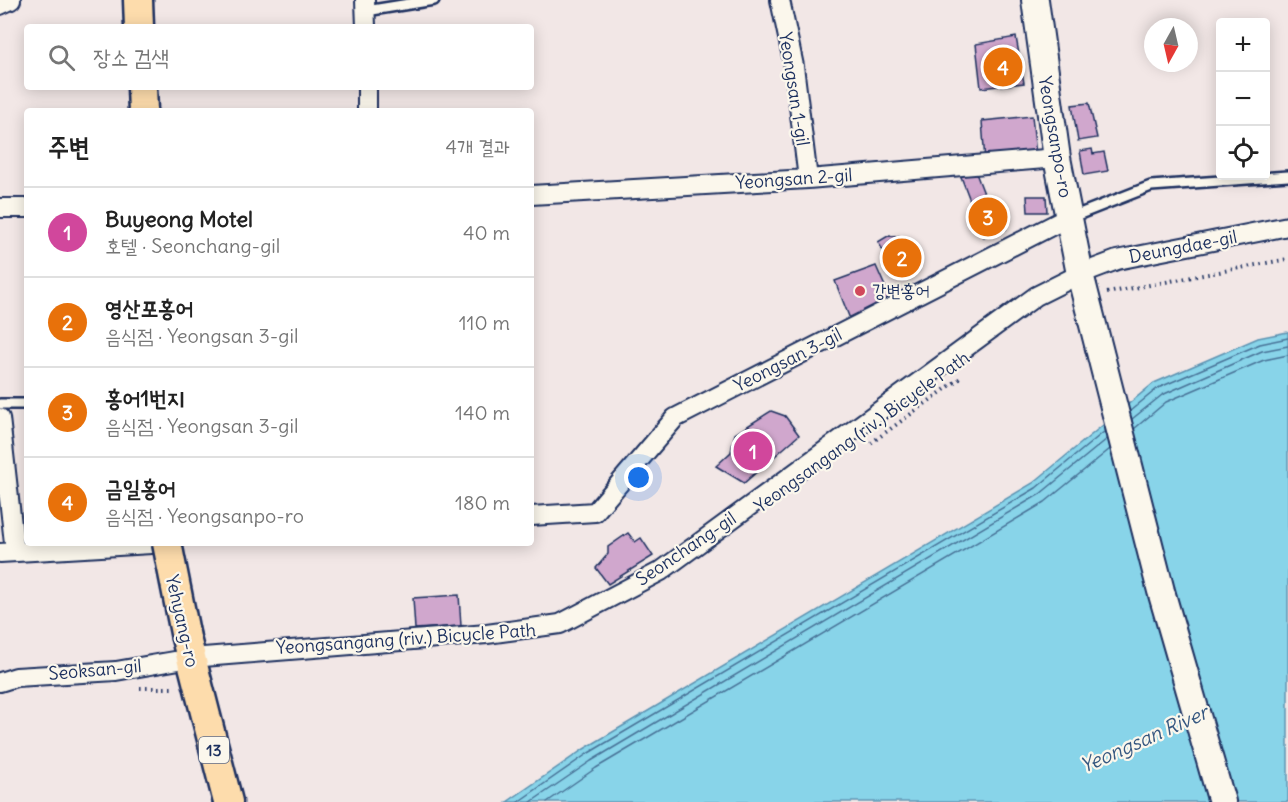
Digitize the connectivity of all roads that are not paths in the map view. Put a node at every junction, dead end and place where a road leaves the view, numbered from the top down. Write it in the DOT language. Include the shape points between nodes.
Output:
graph roads {
  1 [pos="11,0"];
  2 [pos="138,0"];
  3 [pos="434,0"];
  4 [pos="780,0"];
  5 [pos="1035,0"];
  6 [pos="0,5"];
  7 [pos="366,13"];
  8 [pos="139,24"];
  9 [pos="142,90"];
  10 [pos="367,90"];
  11 [pos="143,108"];
  12 [pos="367,108"];
  13 [pos="1057,158"];
  14 [pos="1288,176"];
  15 [pos="808,179"];
  16 [pos="534,195"];
  17 [pos="0,208"];
  18 [pos="24,208"];
  19 [pos="1069,218"];
  20 [pos="1288,226"];
  21 [pos="1086,294"];
  22 [pos="0,404"];
  23 [pos="24,404"];
  24 [pos="0,418"];
  25 [pos="534,516"];
  26 [pos="117,546"];
  27 [pos="155,546"];
  28 [pos="7,552"];
  29 [pos="194,670"];
  30 [pos="0,682"];
  31 [pos="228,802"];
  32 [pos="1222,802"];
  1 -- 6 [label="street"];
  2 -- 8 [label="main road"];
  3 -- 7 [label="lane"];
  4 -- 15 [label="street, Yeongsan 1-gil" via="794,66"];
  5 -- 13 [label="street, Yeongsanpo-ro"];
  9 -- 11 [label="main road"];
  10 -- 12 [label="street"];
  13 -- 15 [label="street, Yeongsan 2-gil"];
  13 -- 19 [label="street, Yeongsanpo-ro"];
  14 -- 19 [label="lane" via="1151,186"];
  15 -- 16 [label="street, Yeongsan 2-gil"];
  17 -- 18 [label="street"];
  19 -- 21 [label="street, Yeongsanpo-ro"];
  19 -- 25 [label="street, Yeongsan 3-gil" via="675,418 595,512"];
  20 -- 21 [label="street, Deungdae-gil" via="1117,260"];
  21 -- 29 [label="street, Seonchang-gil" via="1036,297 661,570 560,624"];
  21 -- 32 [label="street, Yeongsanpo-ro" via="1161,591"];
  22 -- 23 [label="lane"];
  24 -- 28 [label="street"];
  26 -- 28 [label="street"];
  27 -- 29 [label="main road, Yehyang-ro / 13, bridge"];
  29 -- 30 [label="street, Seoksan-gil" via="16,677"];
  29 -- 31 [label="main road, 13"];
}
